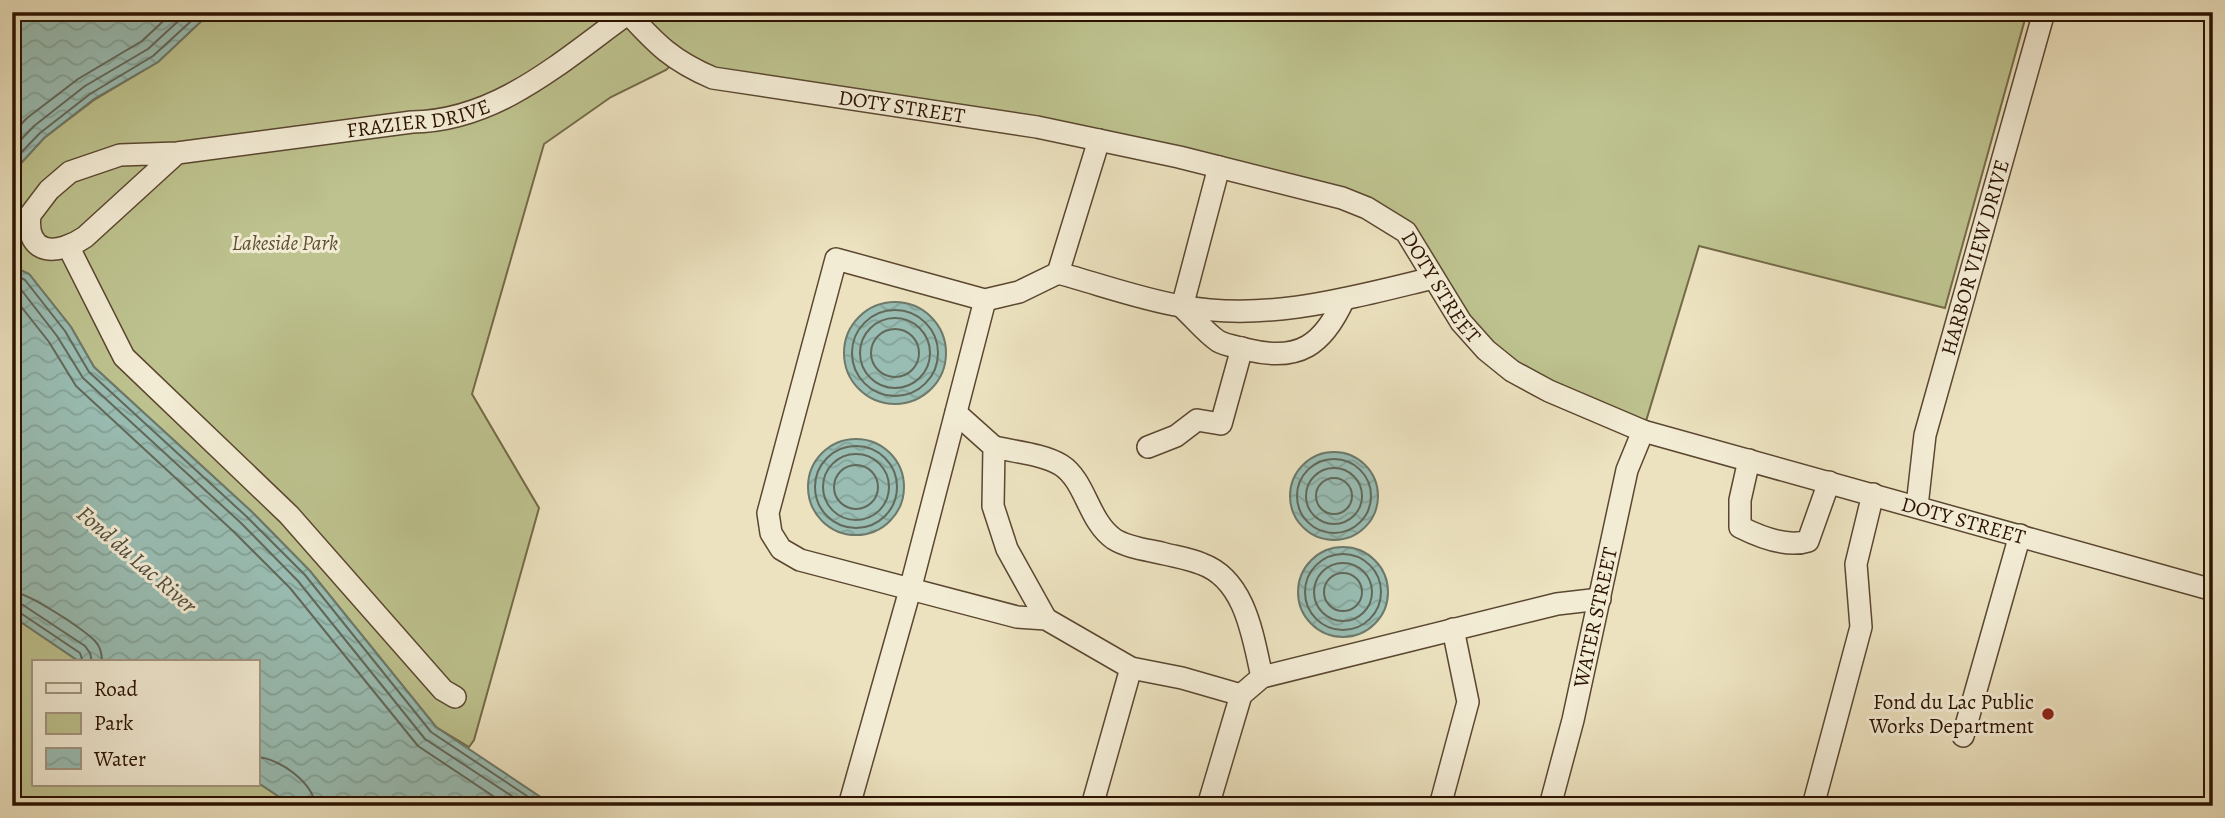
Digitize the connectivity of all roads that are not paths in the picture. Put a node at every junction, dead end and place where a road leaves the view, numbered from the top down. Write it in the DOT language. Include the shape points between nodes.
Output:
graph roads {
  1 [pos="2044,12"];
  2 [pos="629,13"];
  3 [pos="1099,140"];
  4 [pos="177,153"];
  5 [pos="1219,167"];
  6 [pos="69,248"];
  7 [pos="1058,273"];
  8 [pos="1433,278"];
  9 [pos="1344,299"];
  10 [pos="985,300"];
  11 [pos="1182,307"];
  12 [pos="1242,348"];
  13 [pos="956,413"];
  14 [pos="1643,430"];
  15 [pos="994,447"];
  16 [pos="1148,447"];
  17 [pos="1749,460"];
  18 [pos="1829,482"];
  19 [pos="1873,494"];
  20 [pos="1917,506"];
  21 [pos="2020,536"];
  22 [pos="910,590"];
  23 [pos="2213,590"];
  24 [pos="1600,599"];
  25 [pos="1046,619"];
  26 [pos="1453,629"];
  27 [pos="1131,668"];
  28 [pos="1262,677"];
  29 [pos="1241,695"];
  30 [pos="455,696"];
  31 [pos="1963,736"];
  32 [pos="849,806"];
  33 [pos="1092,806"];
  34 [pos="1208,806"];
  35 [pos="1440,806"];
  36 [pos="1550,806"];
  37 [pos="1813,806"];
  1 -- 20 [label="street, HARBOR VIEW DRIVE" via="1925,435"];
  2 -- 3 [label="street, DOTY STREET" via="661,50 713,78 974,116"];
  2 -- 4 [label="street, FRAZIER DRIVE" via="518,91 471,114"];
  3 -- 5 [label="street, DOTY STREET"];
  3 -- 7 [label="street"];
  4 -- 6 [label="street"];
  4 -- 6 [label="street, FRAZIER DRIVE" via="120,155 70,172 56,184 30,215 31,234 38,245"];
  5 -- 8 [label="street, DOTY STREET" via="1367,208 1406,232"];
  5 -- 11 [label="street"];
  6 -- 30 [label="street" via="124,357 289,515 443,690"];
  7 -- 10 [label="street" via="1018,292"];
  7 -- 11 [label="street"];
  8 -- 9 [label="street"];
  8 -- 14 [label="street, DOTY STREET" via="1461,322 1512,371"];
  9 -- 11 [label="street" via="1284,311"];
  9 -- 12 [label="street" via="1315,342 1296,353 1273,356"];
  10 -- 13 [label="street"];
  10 -- 22 [label="street" via="836,259 768,513 771,533 781,549 800,560"];
  11 -- 12 [label="street" via="1219,342"];
  12 -- 16 [label="street" via="1222,424 1197,420 1176,436"];
  13 -- 15 [label="street"];
  13 -- 22 [label="street"];
  14 -- 17 [label="street, DOTY STREET"];
  14 -- 24 [label="street, WATER STREET" via="1627,470"];
  15 -- 25 [label="street" via="993,506 1007,549"];
  15 -- 28 [label="street" via="1061,466 1072,476 1104,531 1117,541 1204,564 1224,578 1240,598"];
  17 -- 18 [label="street, DOTY STREET"];
  17 -- 18 [label="street" via="1740,500 1740,527 1755,535 1796,545 1808,541"];
  18 -- 19 [label="street, DOTY STREET"];
  19 -- 20 [label="street, DOTY STREET"];
  19 -- 37 [label="street" via="1856,564 1860,627"];
  20 -- 21 [label="street, DOTY STREET"];
  21 -- 23 [label="street, DOTY STREET"];
  21 -- 31 [label="street"];
  22 -- 25 [label="street" via="1017,617"];
  22 -- 32 [label="street"];
  24 -- 26 [label="street" via="1557,604"];
  24 -- 36 [label="street, WATER STREET"];
  25 -- 27 [label="street"];
  26 -- 28 [label="street"];
  26 -- 35 [label="street" via="1468,702"];
  27 -- 29 [label="street"];
  27 -- 33 [label="street"];
  28 -- 29 [label="street"];
  29 -- 34 [label="street"];
}
